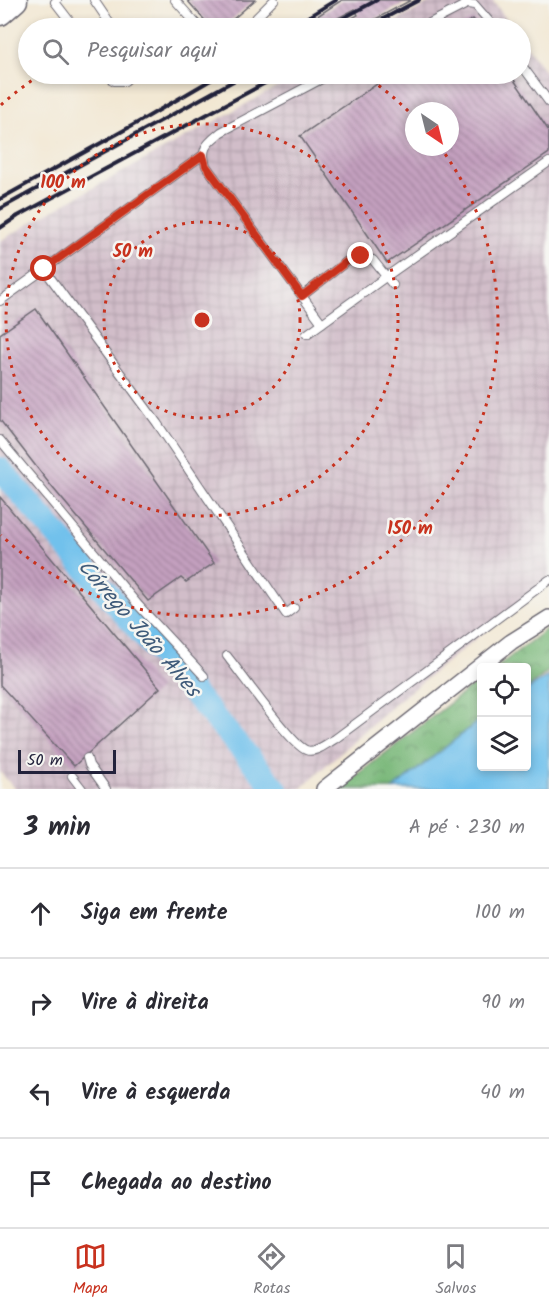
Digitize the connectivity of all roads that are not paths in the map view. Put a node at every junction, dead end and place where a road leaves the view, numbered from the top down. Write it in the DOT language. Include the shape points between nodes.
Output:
graph roads {
  1 [pos="15,0"];
  2 [pos="57,0"];
  3 [pos="94,0"];
  4 [pos="175,0"];
  5 [pos="274,0"];
  6 [pos="0,13"];
  7 [pos="67,18"];
  8 [pos="106,18"];
  9 [pos="191,18"];
  10 [pos="256,18"];
  11 [pos="440,18"];
  12 [pos="486,18"];
  13 [pos="531,78"];
  14 [pos="312,84"];
  15 [pos="549,102"];
  16 [pos="203,155"];
  17 [pos="549,162"];
  18 [pos="44,269"];
  19 [pos="387,276"];
  20 [pos="393,285"];
  21 [pos="302,296"];
  22 [pos="0,301"];
  23 [pos="322,323"];
  24 [pos="307,334"];
  25 [pos="0,440"];
  26 [pos="549,580"];
  27 [pos="294,608"];
  28 [pos="549,618"];
  29 [pos="227,656"];
  30 [pos="204,676"];
  31 [pos="87,758"];
  32 [pos="72,776"];
  33 [pos="82,789"];
  34 [pos="106,789"];
  35 [pos="324,789"];
  1 -- 6 [label="main road"];
  2 -- 7 [label="lane"];
  3 -- 8 [label="lane"];
  4 -- 9 [label="lane"];
  5 -- 10 [label="lane"];
  11 -- 12 [label="lane" via="467,4 475,5"];
  13 -- 15 [label="lane"];
  14 -- 16 [label="lane" via="221,132 208,143"];
  16 -- 18 [label="lane"];
  16 -- 21 [label="lane" via="206,166"];
  17 -- 19 [label="lane"];
  18 -- 22 [label="lane"];
  18 -- 27 [label="lane" via="157,423 286,614"];
  19 -- 20 [label="lane"];
  19 -- 21 [label="lane" via="372,260 361,256 346,262"];
  19 -- 23 [label="lane"];
  21 -- 23 [label="lane"];
  23 -- 24 [label="lane"];
  25 -- 30 [label="lane" via="139,606"];
  26 -- 29 [label="lane" via="314,751 305,750 290,737"];
  28 -- 35 [label="street" via="511,642"];
  31 -- 34 [label="lane"];
  32 -- 33 [label="lane"];
}
